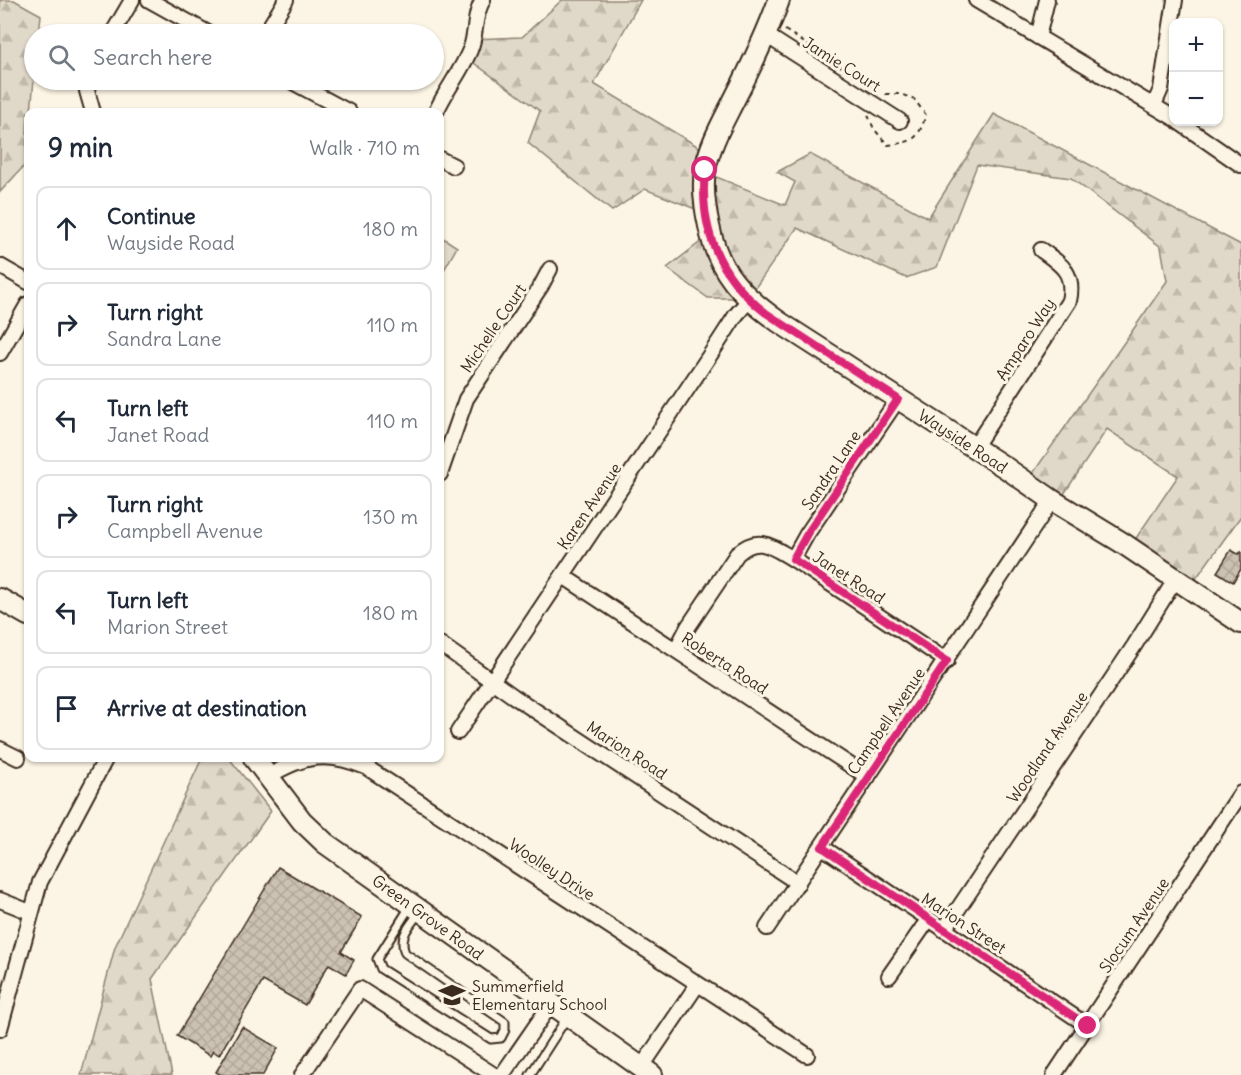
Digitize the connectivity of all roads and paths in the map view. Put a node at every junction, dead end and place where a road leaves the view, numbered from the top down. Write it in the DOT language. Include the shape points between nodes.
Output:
graph roads {
  1 [pos="132,0"];
  2 [pos="149,0"];
  3 [pos="285,0"];
  4 [pos="483,0"];
  5 [pos="779,0"];
  6 [pos="976,0"];
  7 [pos="1047,0"];
  8 [pos="1175,0"];
  9 [pos="118,24"];
  10 [pos="192,24"];
  11 [pos="272,24"];
  12 [pos="766,35"];
  13 [pos="1038,37"];
  14 [pos="87,90"];
  15 [pos="308,90"];
  16 [pos="1154,105"];
  17 [pos="92,108"];
  18 [pos="342,108"];
  19 [pos="438,108"];
  20 [pos="1169,115"];
  21 [pos="900,120"];
  22 [pos="1185,126"];
  23 [pos="444,161"];
  24 [pos="1241,165"];
  25 [pos="454,166"];
  26 [pos="1041,250"];
  27 [pos="0,266"];
  28 [pos="550,269"];
  29 [pos="24,280"];
  30 [pos="749,300"];
  31 [pos="24,311"];
  32 [pos="0,352"];
  33 [pos="898,399"];
  34 [pos="974,448"];
  35 [pos="444,462"];
  36 [pos="1052,500"];
  37 [pos="793,559"];
  38 [pos="563,576"];
  39 [pos="1174,580"];
  40 [pos="0,599"];
  41 [pos="24,613"];
  42 [pos="1239,617"];
  43 [pos="444,647"];
  44 [pos="676,650"];
  45 [pos="947,661"];
  46 [pos="493,681"];
  47 [pos="458,732"];
  48 [pos="0,749"];
  49 [pos="18,758"];
  50 [pos="104,762"];
  51 [pos="257,762"];
  52 [pos="295,762"];
  53 [pos="348,762"];
  54 [pos="269,776"];
  55 [pos="868,777"];
  56 [pos="1241,793"];
  57 [pos="822,847"];
  58 [pos="798,883"];
  59 [pos="0,900"];
  60 [pos="415,908"];
  61 [pos="30,912"];
  62 [pos="928,920"];
  63 [pos="767,928"];
  64 [pos="944,930"];
  65 [pos="889,976"];
  66 [pos="697,985"];
  67 [pos="551,1004"];
  68 [pos="568,1016"];
  69 [pos="1088,1026"];
  70 [pos="0,1029"];
  71 [pos="807,1055"];
  72 [pos="646,1072"];
  73 [pos="302,1075"];
  74 [pos="494,1075"];
  75 [pos="501,1075"];
  76 [pos="530,1075"];
  77 [pos="1054,1075"];
  1 -- 9 [label="street"];
  2 -- 10 [label="street"];
  3 -- 11 [label="street"];
  4 -- 19 [label="street" via="470,50"];
  5 -- 12 [label="street, Wayside Road"];
  6 -- 13 [label="street"];
  7 -- 13 [label="street"];
  8 -- 16 [label="street" via="1161,89"];
  12 -- 21 [label="street, Jamie Court"];
  12 -- 30 [label="street, Wayside Road" via="713,146 704,181 706,212 716,253 724,270"];
  13 -- 16 [label="street"];
  14 -- 17 [label="street"];
  15 -- 18 [label="street"];
  16 -- 20 [label="street"];
  22 -- 24 [label="street"];
  23 -- 25 [label="street"];
  26 -- 34 [label="street, Amparo Way" via="1066,271 1071,283 1069,301"];
  27 -- 29 [label="street"];
  28 -- 35 [label="street, Michelle Court" via="466,399"];
  30 -- 33 [label="street, Wayside Road"];
  30 -- 38 [label="street, Karen Avenue"];
  31 -- 32 [label="street"];
  33 -- 34 [label="street, Wayside Road"];
  33 -- 37 [label="street, Sandra Lane"];
  34 -- 36 [label="street, Wayside Road"];
  36 -- 39 [label="street, Wayside Road"];
  36 -- 45 [label="street, Campbell Avenue"];
  37 -- 44 [label="street, Janet Road" via="768,544 744,547 694,617"];
  37 -- 45 [label="street, Janet Road"];
  38 -- 44 [label="street, Roberta Road"];
  38 -- 46 [label="street, Karen Avenue"];
  39 -- 42 [label="street, Wayside Road"];
  39 -- 64 [label="street, Woodland Avenue"];
  40 -- 41 [label="street"];
  43 -- 46 [label="street, Marion Road"];
  44 -- 55 [label="street, Roberta Road"];
  45 -- 55 [label="street, Campbell Avenue"];
  46 -- 47 [label="street, Karen Avenue"];
  46 -- 58 [label="street, Marion Road"];
  48 -- 49 [label="street"];
  50 -- 61 [label="street" via="48,864"];
  51 -- 54 [label="street, Green Grove Road"];
  52 -- 54 [label="street, Woolley Drive"];
  53 -- 66 [label="street, Woolley Drive" via="366,768"];
  54 -- 60 [label="street, Green Grove Road" via="314,834"];
  55 -- 57 [label="street, Campbell Avenue"];
  56 -- 69 [label="street, Slocum Avenue"];
  57 -- 58 [label="street, Campbell Avenue"];
  57 -- 62 [label="street, Marion Street"];
  58 -- 63 [label="street, Campbell Avenue"];
  59 -- 61 [label="street"];
  60 -- 60 [label="lane" via="377,958 381,969 491,1039 501,1038 505,1022 405,953 402,938"];
  60 -- 67 [label="street, Green Grove Road"];
  61 -- 70 [label="street"];
  62 -- 64 [label="street, Marion Street"];
  62 -- 65 [label="street"];
  64 -- 69 [label="street, Marion Street"];
  66 -- 71 [label="street, Woolley Drive"];
  66 -- 72 [label="street"];
  67 -- 68 [label="street, Green Grove Road"];
  67 -- 75 [label="street"];
  68 -- 72 [label="street, Green Grove Road"];
  68 -- 76 [label="lane"];
  69 -- 77 [label="street, Slocum Avenue"];
  73 -- 74 [label="street" via="360,989"];
}
